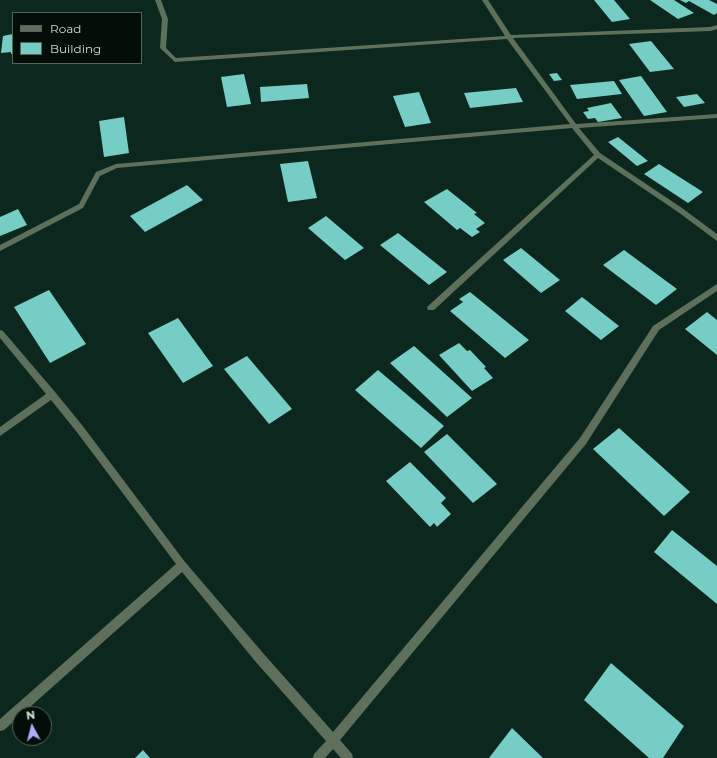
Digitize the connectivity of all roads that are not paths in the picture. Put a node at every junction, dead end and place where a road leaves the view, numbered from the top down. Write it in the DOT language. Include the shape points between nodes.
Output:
graph roads {
  1 [pos="158,0"];
  2 [pos="485,0"];
  3 [pos="717,27"];
  4 [pos="509,37"];
  5 [pos="717,116"];
  6 [pos="574,126"];
  7 [pos="598,155"];
  8 [pos="717,238"];
  9 [pos="0,248"];
  10 [pos="717,287"];
  11 [pos="431,308"];
  12 [pos="0,333"];
  13 [pos="52,394"];
  14 [pos="0,432"];
  15 [pos="182,565"];
  16 [pos="0,726"];
  17 [pos="333,741"];
  18 [pos="318,758"];
  19 [pos="348,758"];
  1 -- 4 [label="street" via="165,19 163,48 175,60"];
  2 -- 4 [label="street"];
  3 -- 4 [label="street"];
  4 -- 6 [label="street"];
  5 -- 6 [label="street"];
  6 -- 7 [label="street"];
  6 -- 9 [label="street" via="116,166 98,174 81,206"];
  7 -- 8 [label="street"];
  7 -- 11 [label="street"];
  10 -- 17 [label="street" via="656,328 583,440"];
  12 -- 13 [label="street"];
  13 -- 14 [label="street"];
  13 -- 15 [label="street"];
  15 -- 16 [label="street"];
  15 -- 17 [label="street"];
  17 -- 18 [label="street"];
  17 -- 19 [label="street"];
}
